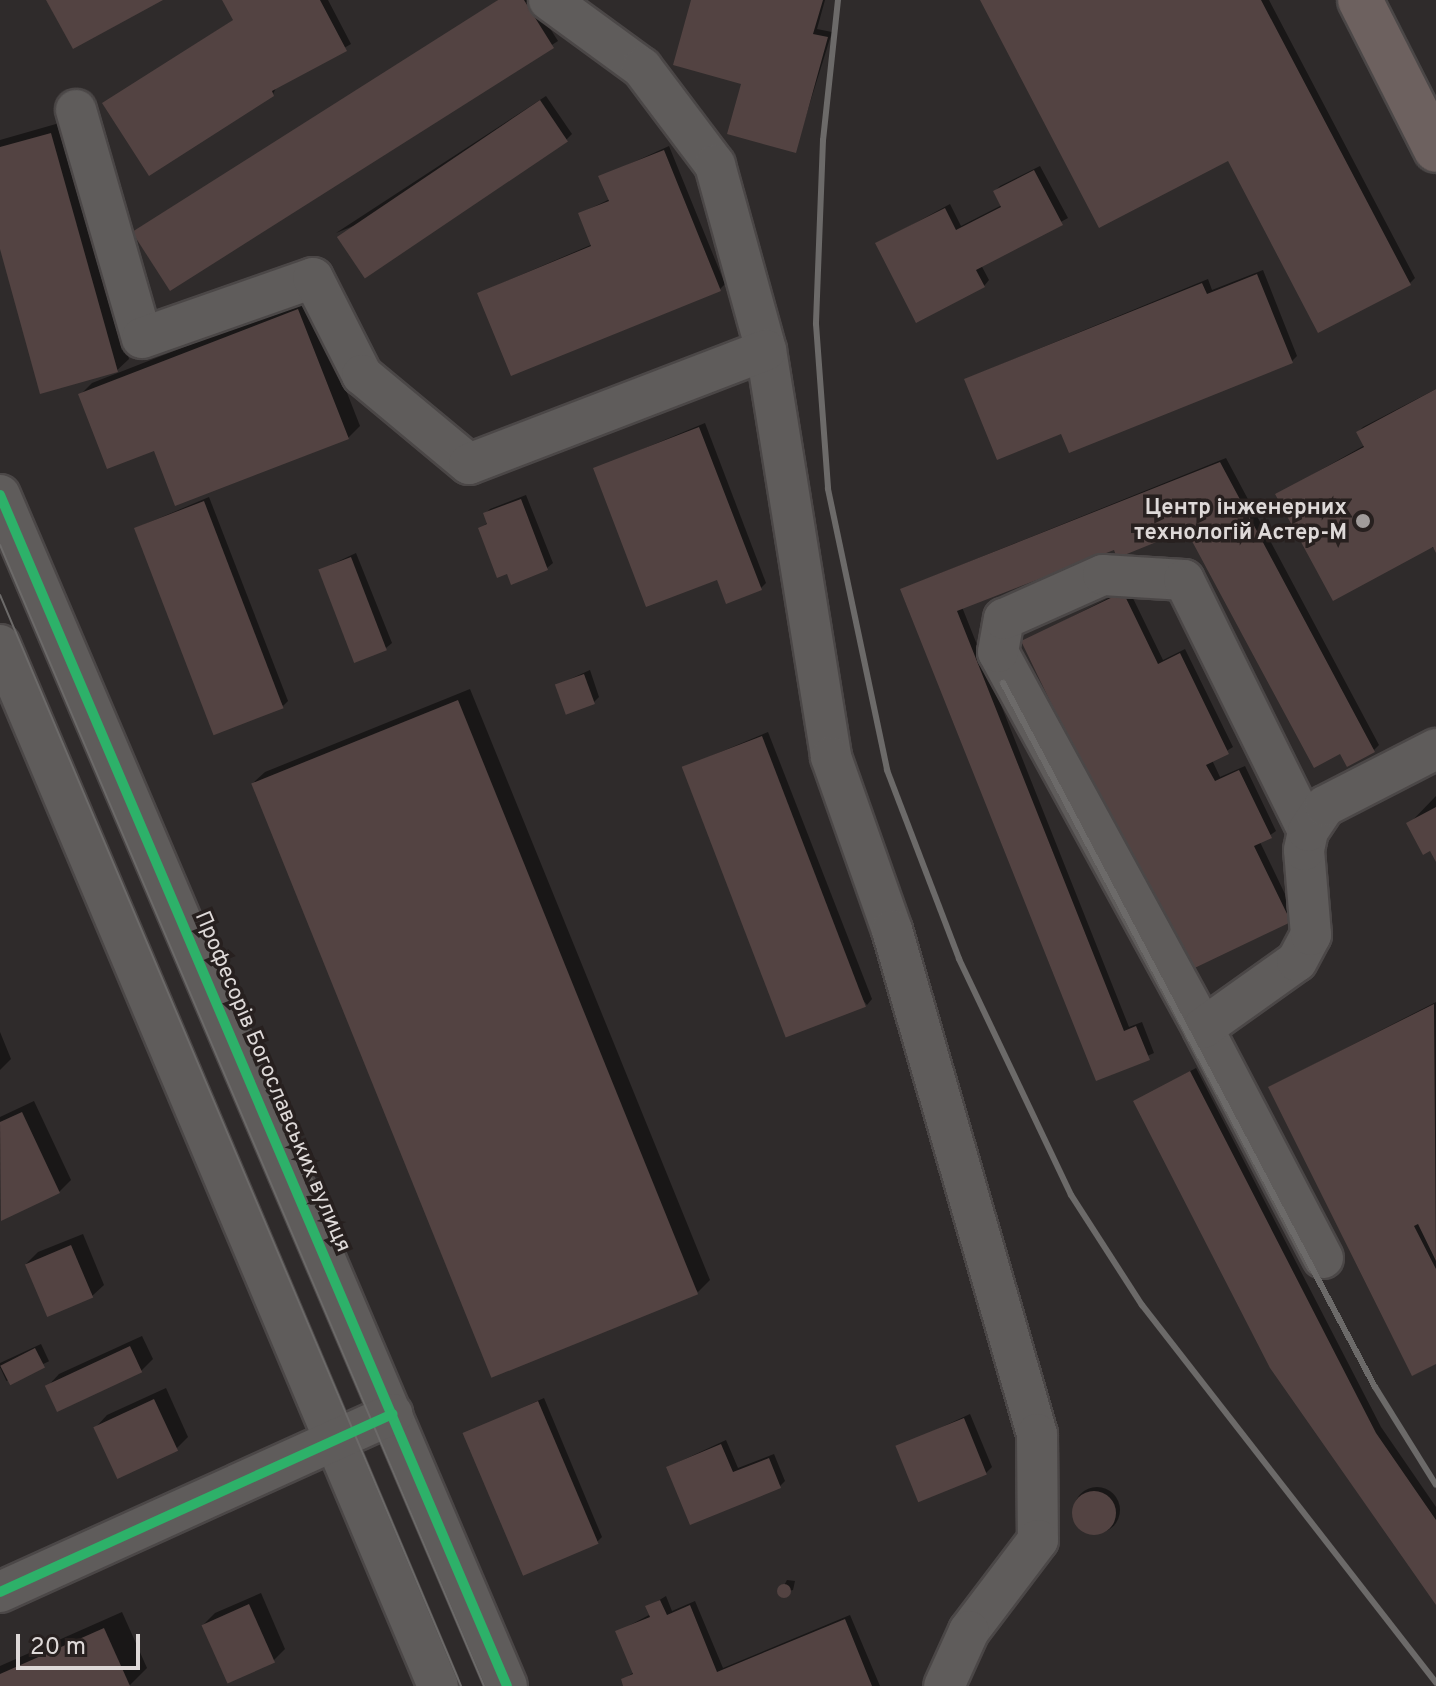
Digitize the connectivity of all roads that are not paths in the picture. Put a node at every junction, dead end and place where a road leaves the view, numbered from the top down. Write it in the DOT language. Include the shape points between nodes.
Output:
graph roads {
  1 [pos="549,0"];
  2 [pos="1360,0"];
  3 [pos="76,110"];
  4 [pos="1436,150"];
  5 [pos="766,350"];
  6 [pos="0,495"];
  7 [pos="0,645"];
  8 [pos="1436,749"];
  9 [pos="1308,831"];
  10 [pos="1203,1028"];
  11 [pos="1323,1258"];
  12 [pos="392,1414"];
  13 [pos="335,1440"];
  14 [pos="0,1592"];
  15 [pos="438,1686"];
  16 [pos="507,1686"];
  17 [pos="944,1686"];
  1 -- 5 [label="street" via="642,68 715,165"];
  2 -- 4 [label="main road"];
  3 -- 5 [label="street" via="142,338 313,278 362,375 469,464"];
  5 -- 17 [label="street" via="831,757 892,930 1037,1434 1038,1540 969,1631"];
  6 -- 12 [label="street, Професорів Богославських вулиця"];
  7 -- 13 [label="street"];
  8 -- 9 [label="street" via="1325,806"];
  9 -- 10 [label="street" via="1304,880 1311,935 1297,961"];
  9 -- 10 [label="street" via="1184,580 1103,575 1004,619 998,652"];
  10 -- 11 [label="street"];
  12 -- 13 [label="street"];
  12 -- 16 [label="street, Професорів Богославських вулиця"];
  13 -- 14 [label="street"];
  13 -- 15 [label="street"];
}
